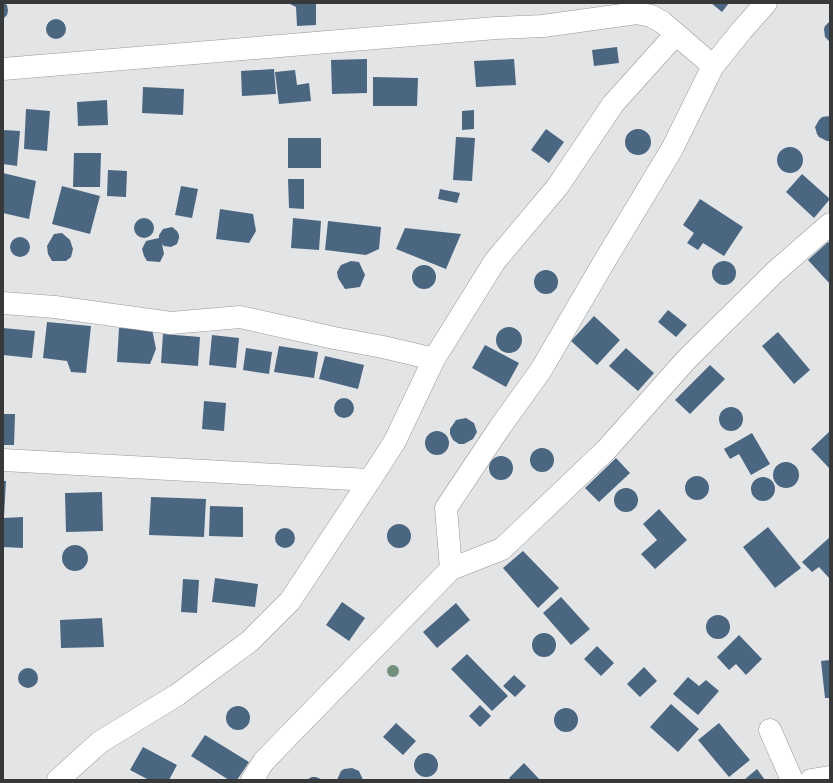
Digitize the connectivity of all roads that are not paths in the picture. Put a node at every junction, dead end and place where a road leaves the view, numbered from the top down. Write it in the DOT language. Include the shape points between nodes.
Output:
graph roads {
  1 [pos="766,3"];
  2 [pos="676,34"];
  3 [pos="713,66"];
  4 [pos="3,69"];
  5 [pos="830,224"];
  6 [pos="3,303"];
  7 [pos="434,359"];
  8 [pos="3,460"];
  9 [pos="370,480"];
  10 [pos="451,569"];
  11 [pos="770,730"];
  12 [pos="830,777"];
  13 [pos="58,780"];
  14 [pos="252,780"];
  15 [pos="792,780"];
  16 [pos="811,780"];
  1 -- 3 [label="street"];
  2 -- 3 [label="street"];
  2 -- 4 [label="street" via="651,16 637,14 543,26"];
  2 -- 7 [label="street" via="613,104 558,186 495,261"];
  3 -- 10 [label="street" via="672,149 542,370 446,508"];
  5 -- 10 [label="street" via="774,272 686,360 606,450 502,549"];
  6 -- 7 [label="street" via="54,306 171,323 240,317"];
  7 -- 9 [label="street" via="395,441"];
  8 -- 9 [label="street"];
  9 -- 13 [label="street" via="290,601 250,641 177,695 100,742"];
  10 -- 14 [label="street" via="264,761"];
  11 -- 15 [label="street"];
  12 -- 16 [label="street"];
}
